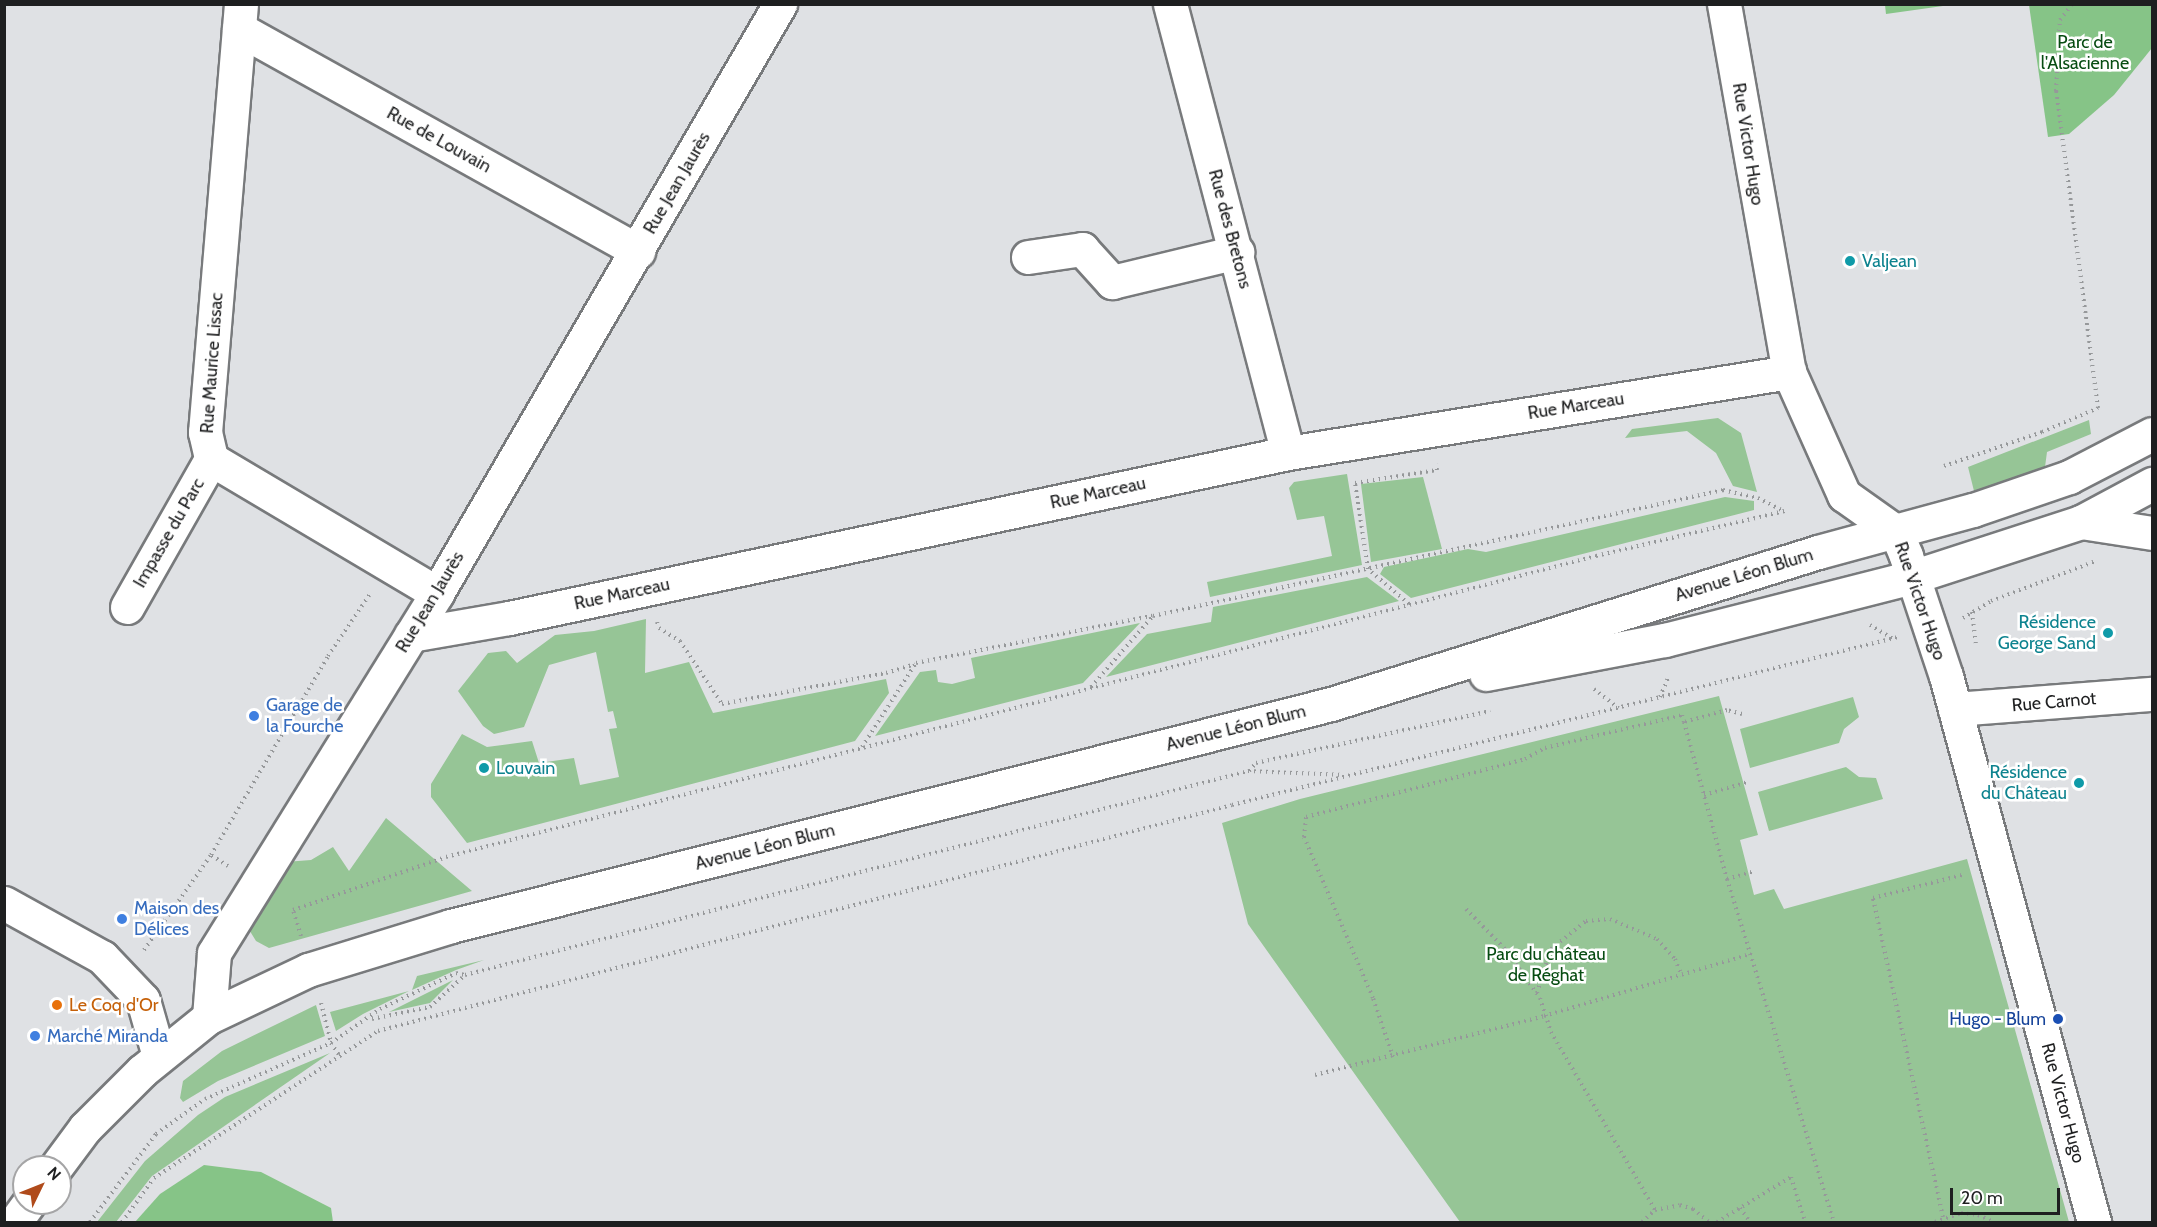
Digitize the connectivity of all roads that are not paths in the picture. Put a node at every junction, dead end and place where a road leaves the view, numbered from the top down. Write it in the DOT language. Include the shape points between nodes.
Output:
graph roads {
  1 [pos="780,4"];
  2 [pos="1170,4"];
  3 [pos="1724,4"];
  4 [pos="240,17"];
  5 [pos="638,251"];
  6 [pos="1237,252"];
  7 [pos="1028,257"];
  8 [pos="1789,372"];
  9 [pos="2152,434"];
  10 [pos="1288,453"];
  11 [pos="212,459"];
  12 [pos="2152,484"];
  13 [pos="2081,522"];
  14 [pos="1896,532"];
  15 [pos="2152,533"];
  16 [pos="1912,577"];
  17 [pos="437,593"];
  18 [pos="127,607"];
  19 [pos="411,635"];
  20 [pos="2152,694"];
  21 [pos="1330,704"];
  22 [pos="1955,709"];
  23 [pos="4,903"];
  24 [pos="208,1017"];
  25 [pos="159,1056"];
  26 [pos="65,1155"];
  27 [pos="2094,1222"];
  1 -- 5 [label="street, Rue Jean Jaurès"];
  2 -- 6 [label="street, Rue des Bretons"];
  3 -- 8 [label="street, Rue Victor Hugo"];
  4 -- 5 [label="street, Rue de Louvain"];
  4 -- 11 [label="street, Rue Maurice Lissac" via="205,432"];
  5 -- 17 [label="street, Rue Jean Jaurès"];
  6 -- 7 [label="street" via="1112,282 1082,249"];
  6 -- 10 [label="street, Rue des Bretons"];
  8 -- 10 [label="street, Rue Marceau"];
  8 -- 14 [label="street, Rue Victor Hugo" via="1844,495"];
  9 -- 14 [label="street, Avenue Léon Blum" via="2069,477"];
  10 -- 19 [label="street, Rue Marceau"];
  11 -- 17 [label="street, Rue Maurice Lissac"];
  11 -- 18 [label="street, Impasse du Parc"];
  12 -- 13 [label="street, Avenue Léon Blum"];
  13 -- 15 [label="street"];
  13 -- 16 [label="street, Avenue Léon Blum"];
  14 -- 16 [label="street, Rue Victor Hugo"];
  14 -- 21 [label="street, Avenue Léon Blum" via="1818,552"];
  16 -- 21 [label="street, Avenue Léon Blum" via="1665,640"];
  16 -- 22 [label="street, Rue Victor Hugo"];
  17 -- 19 [label="street, Rue Jean Jaurès"];
  19 -- 24 [label="street, Rue Jean Jaurès" via="214,953"];
  20 -- 22 [label="street, Rue Carnot"];
  21 -- 24 [label="street, Avenue Léon Blum" via="452,926 308,970"];
  22 -- 27 [label="street, Rue Victor Hugo"];
  23 -- 25 [label="street" via="110,965 143,1000"];
  24 -- 25 [label="street"];
  25 -- 26 [label="street" via="85,1128"];
}
